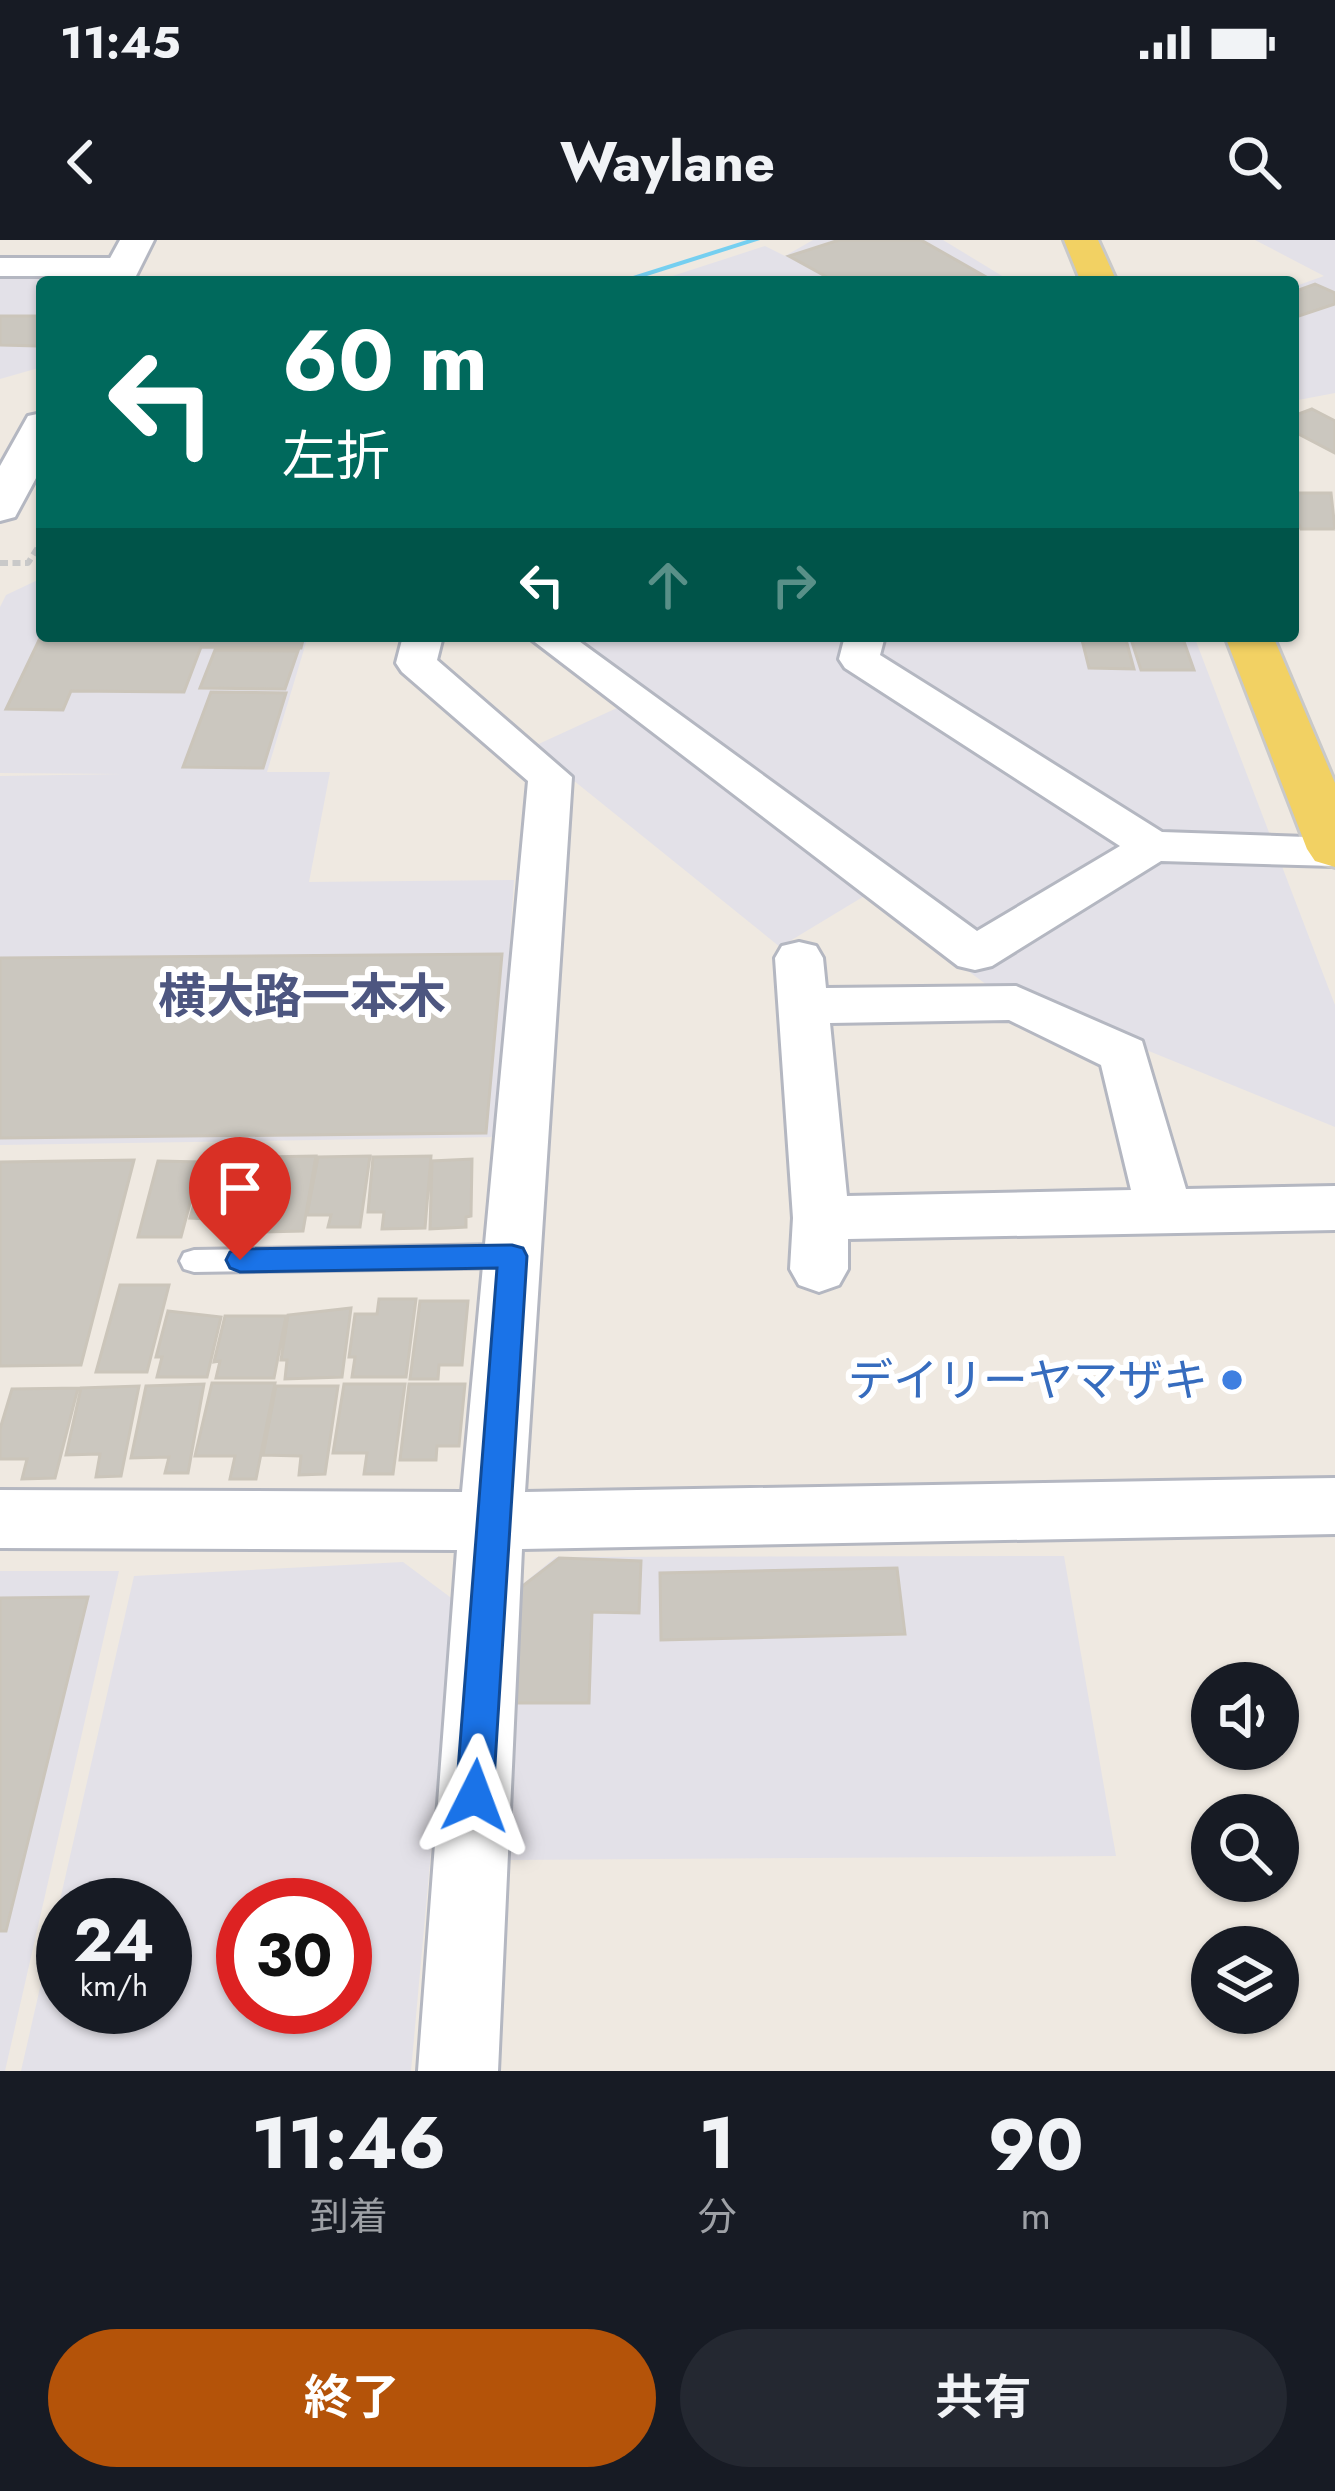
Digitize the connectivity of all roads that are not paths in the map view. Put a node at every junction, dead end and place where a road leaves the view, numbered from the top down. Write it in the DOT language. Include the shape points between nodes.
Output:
graph roads {
  1 [pos="1081,240"];
  2 [pos="125,263"];
  3 [pos="0,268"];
  4 [pos="1096,276"];
  5 [pos="36,449"];
  6 [pos="14,539"];
  7 [pos="421,642"];
  8 [pos="555,642"];
  9 [pos="863,642"];
  10 [pos="1251,642"];
  11 [pos="1152,846"];
  12 [pos="1335,850"];
  13 [pos="1335,1208"];
  14 [pos="1164,1211"];
  15 [pos="512,1256"];
  16 [pos="194,1261"];
  17 [pos="1335,1506"];
  18 [pos="0,1519"];
  19 [pos="491,1521"];
  20 [pos="458,2071"];
  1 -- 4 [label="main road"];
  2 -- 3 [label="street"];
  5 -- 6 [label="street"];
  7 -- 15 [label="street" via="416,663 550,777"];
  8 -- 11 [label="street" via="975,954"];
  9 -- 11 [label="street" via="859,658"];
  10 -- 12 [label="main road"];
  11 -- 12 [label="street"];
  13 -- 14 [label="street"];
  14 -- 14 [label="street" via="1124,1054 1016,1004 801,982 820,1244"];
  15 -- 16 [label="lane"];
  15 -- 19 [label="street"];
  17 -- 19 [label="street"];
  18 -- 19 [label="street"];
  19 -- 20 [label="street"];
}
